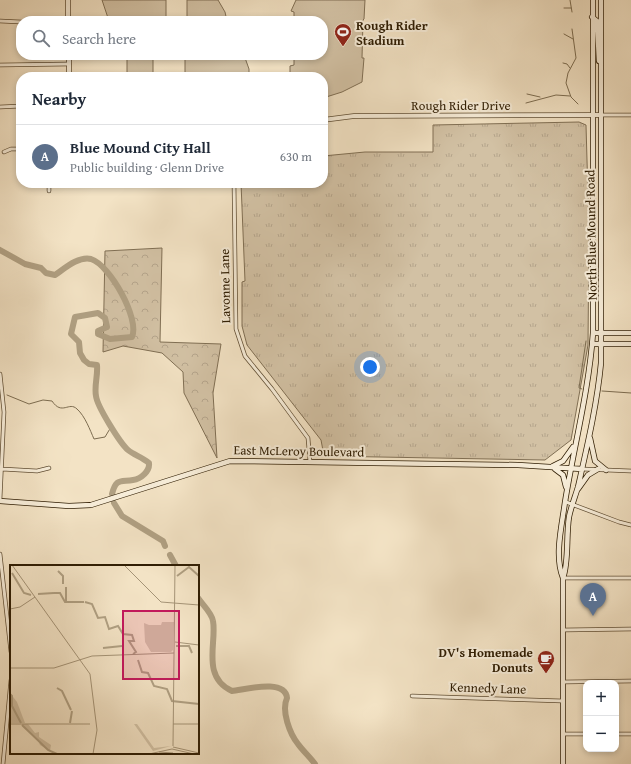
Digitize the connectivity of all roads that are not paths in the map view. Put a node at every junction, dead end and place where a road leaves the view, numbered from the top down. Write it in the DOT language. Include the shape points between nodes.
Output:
graph roads {
  1 [pos="68,0"];
  2 [pos="593,0"];
  3 [pos="601,0"];
  4 [pos="68,16"];
  5 [pos="592,17"];
  6 [pos="0,21"];
  7 [pos="16,22"];
  8 [pos="69,60"];
  9 [pos="0,64"];
  10 [pos="69,64"];
  11 [pos="601,64"];
  12 [pos="69,72"];
  13 [pos="0,106"];
  14 [pos="16,106"];
  15 [pos="593,115"];
  16 [pos="600,115"];
  17 [pos="631,115"];
  18 [pos="328,119"];
  19 [pos="16,149"];
  20 [pos="4,152"];
  21 [pos="49,188"];
  22 [pos="234,188"];
  23 [pos="49,192"];
  24 [pos="593,333"];
  25 [pos="603,333"];
  26 [pos="631,333"];
  27 [pos="592,344"];
  28 [pos="602,344"];
  29 [pos="631,344"];
  30 [pos="0,374"];
  31 [pos="590,428"];
  32 [pos="576,442"];
  33 [pos="310,462"];
  34 [pos="549,467"];
  35 [pos="50,468"];
  36 [pos="570,468"];
  37 [pos="2,469"];
  38 [pos="582,469"];
  39 [pos="598,469"];
  40 [pos="606,470"];
  41 [pos="631,471"];
  42 [pos="567,492"];
  43 [pos="576,492"];
  44 [pos="0,500"];
  45 [pos="566,502"];
  46 [pos="572,504"];
  47 [pos="631,525"];
  48 [pos="0,554"];
  49 [pos="563,578"];
  50 [pos="631,578"];
  51 [pos="631,629"];
  52 [pos="563,630"];
  53 [pos="10,643"];
  54 [pos="631,681"];
  55 [pos="563,682"];
  56 [pos="10,690"];
  57 [pos="412,696"];
  58 [pos="563,701"];
  59 [pos="563,734"];
  60 [pos="583,734"];
  61 [pos="619,734"];
  62 [pos="631,734"];
  63 [pos="3,764"];
  64 [pos="563,764"];
  1 -- 4 [label="street"];
  2 -- 5 [label="main road, North Blue Mound Road"];
  3 -- 11 [label="main road, North Blue Mound Road"];
  5 -- 11 [label="main road" via="597,21 598,58"];
  5 -- 15 [label="main road, North Blue Mound Road"];
  6 -- 7 [label="street"];
  8 -- 10 [label="street"];
  9 -- 10 [label="street"];
  10 -- 12 [label="street"];
  11 -- 16 [label="main road, North Blue Mound Road"];
  13 -- 14 [label="street"];
  15 -- 16 [label="street, Rough Rider Drive"];
  15 -- 18 [label="street, Rough Rider Drive" via="354,116"];
  15 -- 24 [label="main road, North Blue Mound Road"];
  16 -- 17 [label="street"];
  16 -- 25 [label="main road, North Blue Mound Road"];
  19 -- 20 [label="street"];
  21 -- 23 [label="street"];
  22 -- 33 [label="street, Lavonne Lane" via="236,329 245,356 308,438"];
  24 -- 25 [label="main road"];
  24 -- 27 [label="main road, North Blue Mound Road"];
  25 -- 26 [label="main road"];
  25 -- 28 [label="main road, North Blue Mound Road"];
  27 -- 28 [label="main road"];
  27 -- 32 [label="main road, North Blue Mound Road"];
  28 -- 29 [label="main road"];
  28 -- 31 [label="main road, North Blue Mound Road" via="600,379"];
  30 -- 37 [label="street" via="4,412"];
  31 -- 38 [label="main road, North Blue Mound Road"];
  31 -- 40 [label="main road" via="593,456 597,464"];
  32 -- 34 [label="main road" via="563,461"];
  32 -- 36 [label="main road, North Blue Mound Road"];
  33 -- 34 [label="main road, East McLeroy Boulevard"];
  33 -- 44 [label="main road, East McLeroy Boulevard" via="225,461 101,503 87,505 64,506"];
  34 -- 36 [label="main road, East McLeroy Boulevard"];
  34 -- 42 [label="main road" via="559,470 562,474"];
  35 -- 37 [label="street" via="37,471"];
  36 -- 38 [label="main road, East McLeroy Boulevard"];
  36 -- 42 [label="main road, North Blue Mound Road"];
  37 -- 44 [label="street"];
  38 -- 39 [label="street"];
  38 -- 43 [label="main road, North Blue Mound Road"];
  39 -- 40 [label="street"];
  39 -- 43 [label="main road" via="588,475"];
  40 -- 41 [label="street"];
  42 -- 45 [label="main road, North Blue Mound Road"];
  43 -- 46 [label="main road"];
  45 -- 46 [label="street"];
  45 -- 49 [label="main road, North Blue Mound Road" via="560,547 560,570"];
  46 -- 47 [label="street"];
  46 -- 49 [label="main road" via="566,537 566,570"];
  48 -- 53 [label="street"];
  49 -- 50 [label="street"];
  49 -- 52 [label="main road"];
  51 -- 52 [label="street"];
  52 -- 55 [label="main road"];
  54 -- 55 [label="street"];
  55 -- 58 [label="main road"];
  56 -- 63 [label="street"];
  57 -- 58 [label="street, Kennedy Lane"];
  58 -- 59 [label="main road"];
  59 -- 60 [label="street"];
  59 -- 64 [label="main road"];
  61 -- 62 [label="street"];
}
